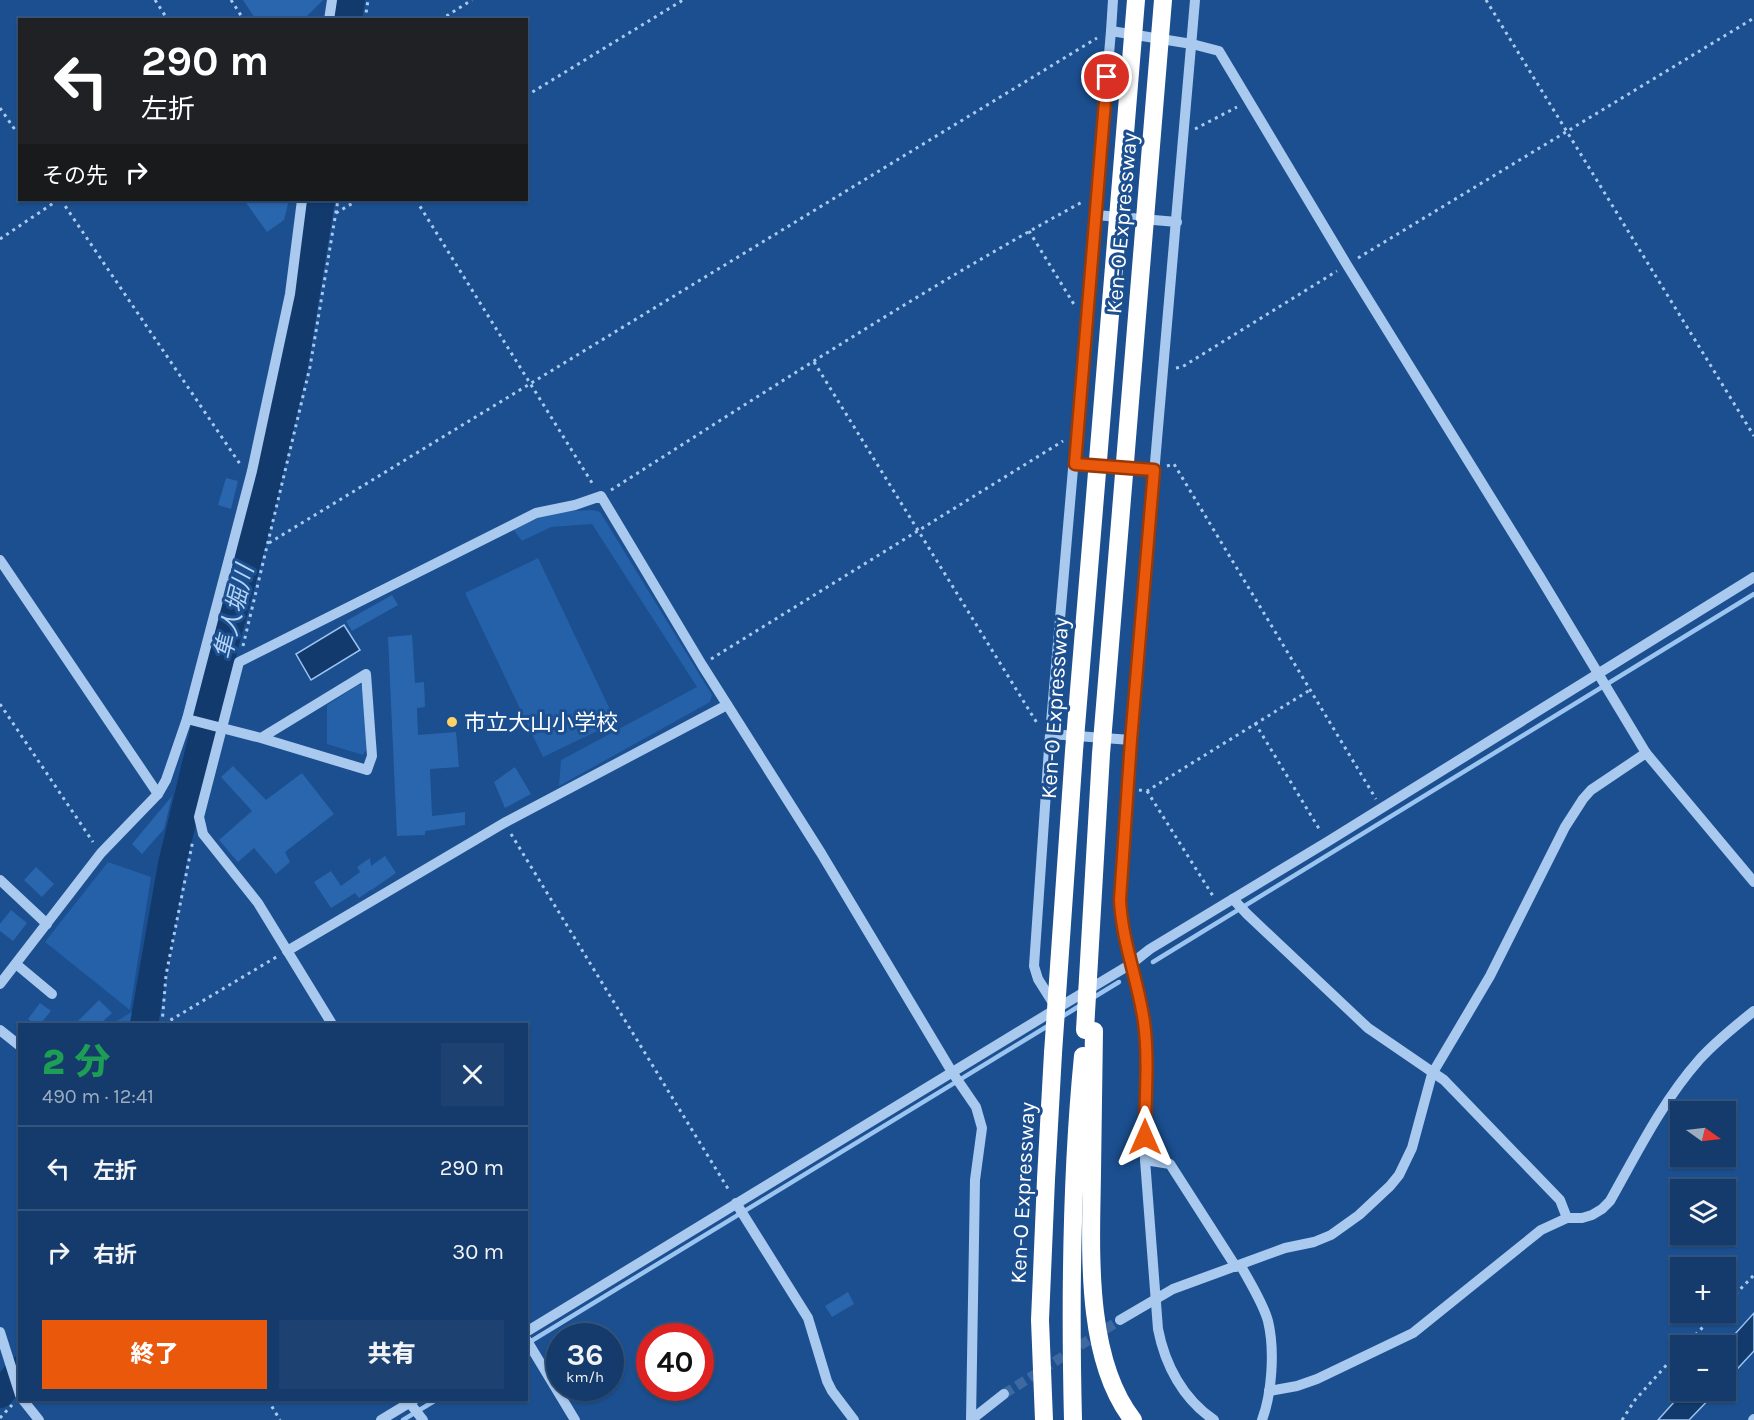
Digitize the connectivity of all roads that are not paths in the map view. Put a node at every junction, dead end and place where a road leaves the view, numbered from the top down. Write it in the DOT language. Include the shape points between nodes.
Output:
graph roads {
  1 [pos="332,0"];
  2 [pos="1113,0"];
  3 [pos="1136,0"];
  4 [pos="1163,0"];
  5 [pos="1195,0"];
  6 [pos="329,18"];
  7 [pos="1111,31"];
  8 [pos="1192,44"];
  9 [pos="302,201"];
  10 [pos="1096,215"];
  11 [pos="1177,222"];
  12 [pos="1075,464"];
  13 [pos="1154,470"];
  14 [pos="0,560"];
  15 [pos="1754,577"];
  16 [pos="1598,674"];
  17 [pos="727,705"];
  18 [pos="191,720"];
  19 [pos="221,728"];
  20 [pos="1050,734"];
  21 [pos="261,738"];
  22 [pos="1131,740"];
  23 [pos="1646,753"];
  24 [pos="158,794"];
  25 [pos="0,880"];
  26 [pos="1754,882"];
  27 [pos="1233,899"];
  28 [pos="47,924"];
  29 [pos="287,951"];
  30 [pos="16,964"];
  31 [pos="1131,964"];
  32 [pos="0,984"];
  33 [pos="52,994"];
  34 [pos="1056,1009"];
  35 [pos="1754,1011"];
  36 [pos="331,1023"];
  37 [pos="0,1030"];
  38 [pos="1090,1031"];
  39 [pos="18,1044"];
  40 [pos="952,1072"];
  41 [pos="1432,1074"];
  42 [pos="1145,1160"];
  43 [pos="736,1203"];
  44 [pos="1567,1218"];
  45 [pos="1238,1267"];
  46 [pos="1155,1299"];
  47 [pos="1120,1320"];
  48 [pos="528,1331"];
  49 [pos="0,1332"];
  50 [pos="528,1342"];
  51 [pos="1269,1391"];
  52 [pos="1004,1394"];
  53 [pos="18,1399"];
  54 [pos="20,1401"];
  55 [pos="412,1401"];
  56 [pos="39,1420"];
  57 [pos="381,1420"];
  58 [pos="423,1420"];
  59 [pos="575,1420"];
  60 [pos="854,1420"];
  61 [pos="971,1420"];
  62 [pos="1044,1420"];
  63 [pos="1073,1420"];
  64 [pos="1133,1420"];
  65 [pos="1214,1420"];
  66 [pos="1262,1420"];
  1 -- 6 [label="street"];
  2 -- 7 [label="street"];
  3 -- 62 [label="highway, Ken-O Expressway, bridge" via="1053,1053 1040,1320"];
  4 -- 38 [label="highway, Ken-O Expressway, bridge" via="1097,824"];
  5 -- 8 [label="street"];
  7 -- 8 [label="street"];
  7 -- 10 [label="street"];
  8 -- 11 [label="street"];
  8 -- 16 [label="street" via="1219,51"];
  9 -- 18 [label="street" via="290,294 252,471"];
  10 -- 11 [label="street"];
  10 -- 12 [label="street"];
  11 -- 13 [label="street"];
  12 -- 13 [label="street"];
  12 -- 20 [label="street"];
  13 -- 22 [label="street"];
  14 -- 24 [label="street"];
  15 -- 16 [label="street"];
  16 -- 23 [label="street"];
  16 -- 27 [label="street"];
  17 -- 19 [label="street" via="601,496 536,513 239,662"];
  17 -- 29 [label="street" via="504,823"];
  17 -- 40 [label="street"];
  18 -- 19 [label="street"];
  18 -- 24 [label="street"];
  19 -- 21 [label="street"];
  19 -- 29 [label="street" via="199,817 203,834 258,903"];
  20 -- 22 [label="street"];
  20 -- 34 [label="street" via="1034,966"];
  21 -- 21 [label="street" via="357,680 366,674 372,756 367,770"];
  22 -- 31 [label="street" via="1120,900"];
  23 -- 26 [label="street"];
  23 -- 41 [label="street" via="1583,798 1490,976"];
  24 -- 28 [label="street" via="101,853"];
  25 -- 28 [label="street"];
  27 -- 31 [label="street"];
  27 -- 41 [label="street" via="1368,1028"];
  28 -- 30 [label="street"];
  29 -- 36 [label="street"];
  30 -- 32 [label="street"];
  30 -- 33 [label="street"];
  31 -- 34 [label="street"];
  31 -- 42 [label="street" via="1145,1025"];
  34 -- 40 [label="street"];
  35 -- 44 [label="street" via="1699,1059 1652,1126 1602,1209 1582,1218"];
  37 -- 39 [label="street"];
  38 -- 63 [label="highway, Ken-O Expressway" via="1075,1136"];
  38 -- 64 [label="highway" via="1091,1250 1095,1302 1104,1360 1119,1398"];
  40 -- 43 [label="street"];
  40 -- 61 [label="street" via="976,1107 982,1128 975,1180"];
  41 -- 44 [label="street" via="1444,1080 1560,1200"];
  41 -- 45 [label="street" via="1412,1148 1390,1186 1331,1235"];
  42 -- 45 [label="street" via="1170,1164"];
  42 -- 46 [label="street"];
  43 -- 48 [label="street"];
  43 -- 60 [label="street" via="807,1318 827,1381"];
  44 -- 51 [label="street" via="1541,1230 1413,1333 1317,1379"];
  45 -- 46 [label="street"];
  45 -- 51 [label="street" via="1267,1320"];
  46 -- 47 [label="street"];
  46 -- 65 [label="street" via="1169,1365 1190,1400"];
  49 -- 53 [label="street"];
  50 -- 59 [label="street"];
  51 -- 66 [label="street"];
  52 -- 61 [label="street"];
  54 -- 56 [label="street"];
  55 -- 57 [label="street"];
  55 -- 58 [label="street"];
}
